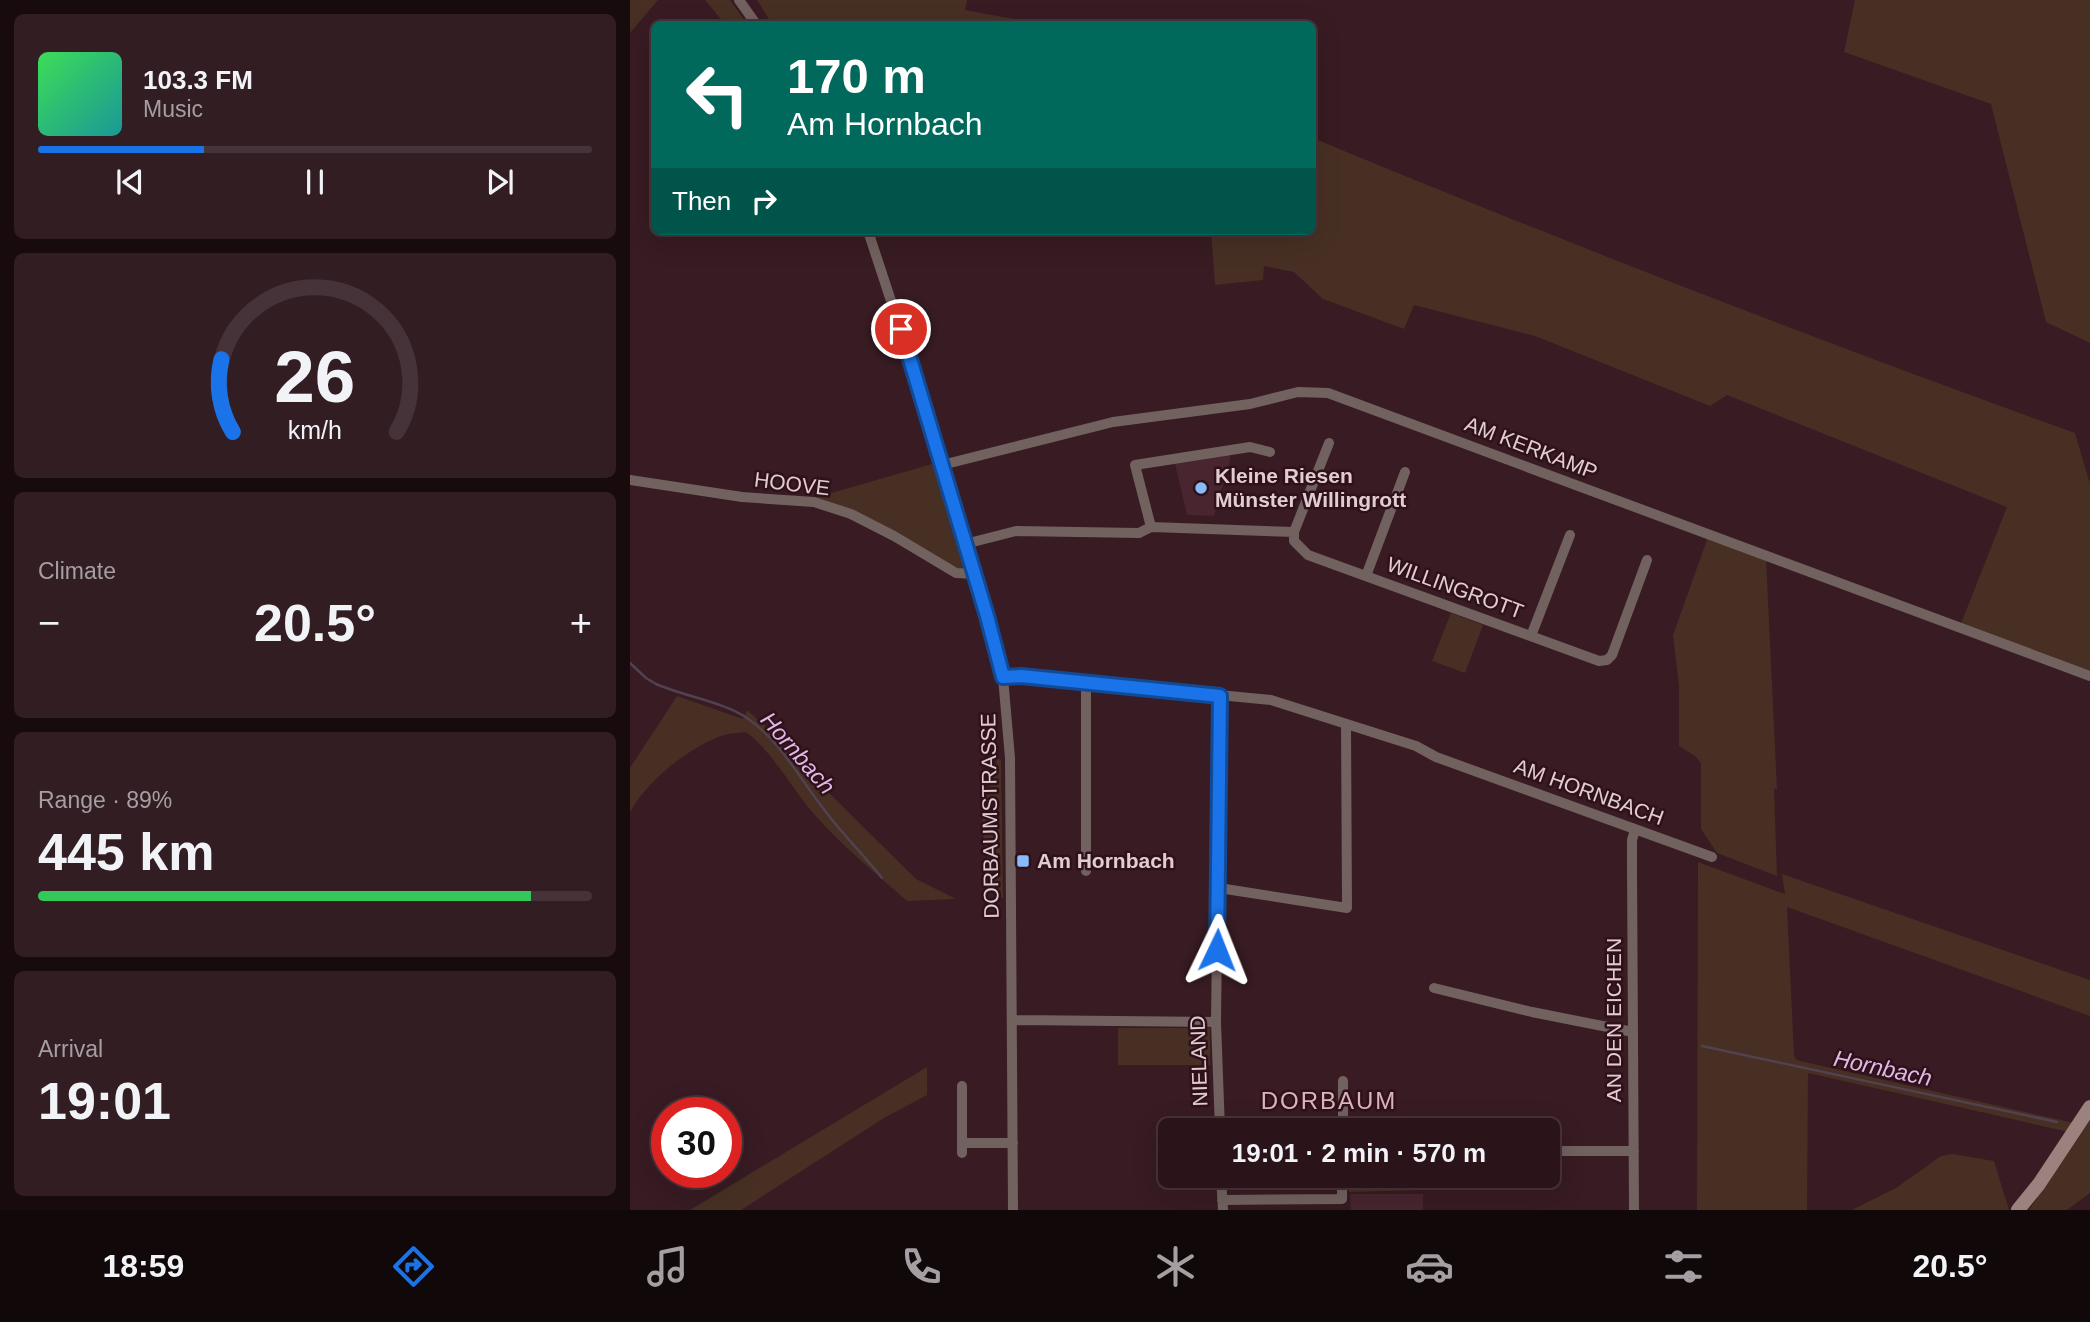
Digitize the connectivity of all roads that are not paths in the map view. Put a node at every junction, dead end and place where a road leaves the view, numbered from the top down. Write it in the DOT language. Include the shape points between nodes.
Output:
graph roads {
  1 [pos="739,0"];
  2 [pos="754,21"];
  3 [pos="869,235"];
  4 [pos="1329,443"];
  5 [pos="1270,452"];
  6 [pos="942,464"];
  7 [pos="1405,472"];
  8 [pos="630,480"];
  9 [pos="1151,527"];
  10 [pos="1294,532"];
  11 [pos="1570,535"];
  12 [pos="965,544"];
  13 [pos="1647,560"];
  14 [pos="975,574"];
  15 [pos="1366,576"];
  16 [pos="1531,636"];
  17 [pos="2090,676"];
  18 [pos="1003,677"];
  19 [pos="1086,684"];
  20 [pos="1220,696"];
  21 [pos="1346,724"];
  22 [pos="1635,830"];
  23 [pos="1712,857"];
  24 [pos="1086,872"];
  25 [pos="1219,888"];
  26 [pos="1434,988"];
  27 [pos="1012,1020"];
  28 [pos="1216,1022"];
  29 [pos="1633,1032"];
  30 [pos="1343,1082"];
  31 [pos="962,1086"];
  32 [pos="2090,1107"];
  33 [pos="1220,1118"];
  34 [pos="1343,1118"];
  35 [pos="1013,1143"];
  36 [pos="1560,1151"];
  37 [pos="1634,1151"];
  38 [pos="1342,1188"];
  39 [pos="1222,1205"];
  40 [pos="1013,1210"];
  41 [pos="1634,1210"];
  42 [pos="2018,1210"];
  1 -- 2 [label="street"];
  3 -- 6 [label="street, DORBAUMSTRASSE"];
  4 -- 10 [label="street"];
  5 -- 9 [label="street" via="1250,447 1135,465"];
  6 -- 12 [label="street, DORBAUMSTRASSE"];
  6 -- 17 [label="street, AM KERKAMP" via="1113,422 1250,404 1298,392 1328,393"];
  7 -- 15 [label="street, WILLINGROTT"];
  8 -- 14 [label="street, HOOVE" via="814,502 851,514 956,573"];
  9 -- 10 [label="street"];
  9 -- 12 [label="street" via="1139,533 1016,531"];
  10 -- 15 [label="street, WILLINGROTT" via="1294,541 1308,555"];
  11 -- 16 [label="street, WILLINGROTT"];
  12 -- 14 [label="street, DORBAUMSTRASSE"];
  13 -- 16 [label="street, WILLINGROTT" via="1607,660 1599,662"];
  14 -- 18 [label="street, DORBAUMSTRASSE"];
  15 -- 16 [label="street, WILLINGROTT"];
  18 -- 19 [label="street, AM HORNBACH"];
  18 -- 27 [label="street, DORBAUMSTRASSE" via="1010,758"];
  19 -- 20 [label="street, AM HORNBACH"];
  19 -- 24 [label="street"];
  20 -- 21 [label="street, AM HORNBACH" via="1271,700"];
  20 -- 25 [label="street, NIELAND"];
  21 -- 22 [label="street, AM HORNBACH"];
  21 -- 25 [label="street" via="1347,908"];
  22 -- 23 [label="street, AM HORNBACH"];
  22 -- 29 [label="street, AN DEN EICHEN"];
  25 -- 28 [label="street, NIELAND"];
  26 -- 29 [label="street"];
  27 -- 28 [label="street"];
  27 -- 35 [label="street, DORBAUMSTRASSE"];
  28 -- 33 [label="street, NIELAND"];
  29 -- 37 [label="street, AN DEN EICHEN"];
  30 -- 34 [label="street"];
  31 -- 35 [label="street" via="962,1148"];
  32 -- 42 [label="street"];
  35 -- 40 [label="street, DORBAUMSTRASSE"];
  36 -- 37 [label="street"];
  37 -- 41 [label="street, AN DEN EICHEN"];
  38 -- 39 [label="street" via="1342,1199"];
}
